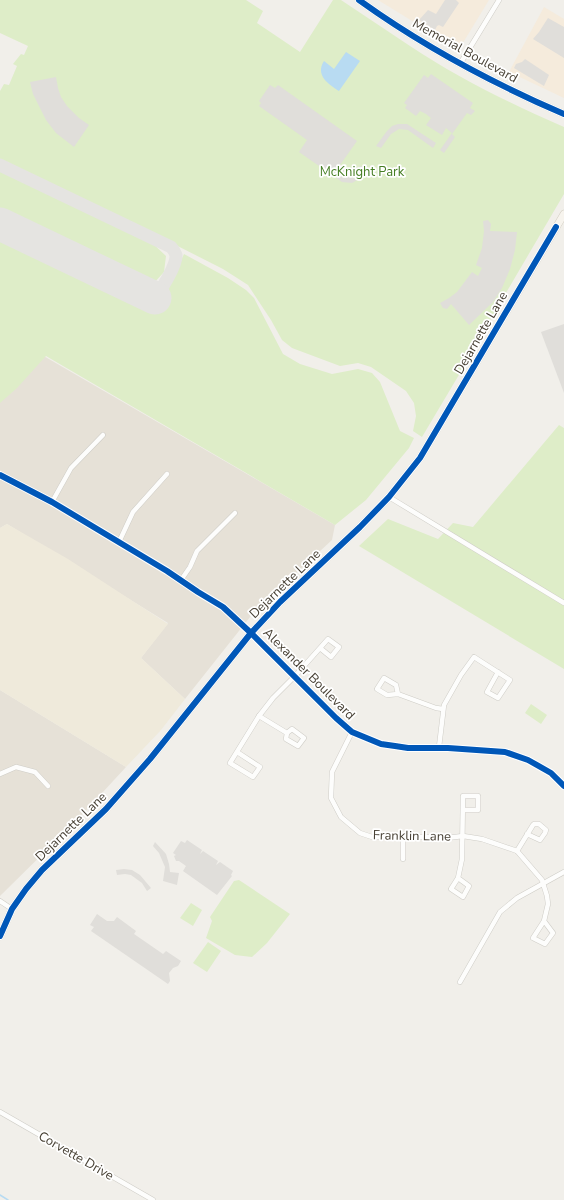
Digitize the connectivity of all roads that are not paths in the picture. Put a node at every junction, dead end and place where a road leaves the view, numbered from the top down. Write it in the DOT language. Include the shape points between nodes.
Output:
graph roads {
  1 [pos="359,0"];
  2 [pos="499,0"];
  3 [pos="460,64"];
  4 [pos="564,114"];
  5 [pos="564,214"];
  6 [pos="103,435"];
  7 [pos="167,474"];
  8 [pos="0,475"];
  9 [pos="389,498"];
  10 [pos="52,502"];
  11 [pos="235,513"];
  12 [pos="119,542"];
  13 [pos="181,580"];
  14 [pos="564,603"];
  15 [pos="251,633"];
  16 [pos="320,648"];
  17 [pos="498,672"];
  18 [pos="295,676"];
  19 [pos="398,694"];
  20 [pos="443,709"];
  21 [pos="259,716"];
  22 [pos="352,732"];
  23 [pos="287,733"];
  24 [pos="439,747"];
  25 [pos="237,752"];
  26 [pos="0,774"];
  27 [pos="48,786"];
  28 [pos="564,786"];
  29 [pos="463,810"];
  30 [pos="527,834"];
  31 [pos="463,836"];
  32 [pos="403,837"];
  33 [pos="517,851"];
  34 [pos="402,859"];
  35 [pos="564,872"];
  36 [pos="458,878"];
  37 [pos="543,882"];
  38 [pos="0,900"];
  39 [pos="12,909"];
  40 [pos="544,921"];
  41 [pos="0,936"];
  42 [pos="460,982"];
  43 [pos="0,1112"];
  44 [pos="153,1200"];
  1 -- 3 [label="main road, Memorial Boulevard"];
  2 -- 3 [label="street"];
  3 -- 4 [label="main road, Memorial Boulevard"];
  5 -- 9 [label="main road, Dejarnette Lane" via="420,458"];
  6 -- 10 [label="street" via="71,468"];
  7 -- 12 [label="street" via="133,512"];
  8 -- 10 [label="street, Alexander Boulevard"];
  9 -- 14 [label="street"];
  9 -- 15 [label="main road, Dejarnette Lane"];
  10 -- 12 [label="street, Alexander Boulevard"];
  11 -- 13 [label="street" via="197,551"];
  12 -- 13 [label="street, Alexander Boulevard"];
  13 -- 15 [label="street, Alexander Boulevard" via="223,607"];
  15 -- 18 [label="street, Alexander Boulevard"];
  15 -- 39 [label="main road, Dejarnette Lane" via="106,810 42,870"];
  16 -- 18 [label="street"];
  17 -- 17 [label="street" via="487,692 498,698 510,680"];
  17 -- 20 [label="street" via="474,657"];
  18 -- 21 [label="street"];
  18 -- 22 [label="street, Alexander Boulevard"];
  19 -- 19 [label="street" via="396,685 384,678 377,689 387,695"];
  19 -- 20 [label="street"];
  20 -- 24 [label="street"];
  21 -- 23 [label="street"];
  21 -- 25 [label="street"];
  22 -- 24 [label="street, Alexander Boulevard" via="381,744 408,748"];
  22 -- 32 [label="street, Franklin Lane" via="332,772 330,798 341,818 360,833 372,837"];
  24 -- 28 [label="street, Alexander Boulevard" via="505,752 528,760 550,773"];
  25 -- 25 [label="street" via="230,763 253,777 260,767"];
  26 -- 27 [label="street" via="16,767 35,772"];
  29 -- 29 [label="street" via="464,796 478,796 478,810"];
  29 -- 31 [label="street"];
  30 -- 33 [label="street"];
  31 -- 32 [label="street, Franklin Lane"];
  31 -- 33 [label="street, Franklin Lane" via="482,839"];
  31 -- 36 [label="street"];
  32 -- 34 [label="street"];
  33 -- 37 [label="street"];
  35 -- 37 [label="street"];
  37 -- 40 [label="street" via="548,904"];
  37 -- 42 [label="street" via="500,912"];
  38 -- 39 [label="street"];
  39 -- 41 [label="main road, Dejarnette Lane"];
  40 -- 40 [label="street" via="533,938 545,944 552,934"];
  43 -- 44 [label="street, Corvette Drive"];
}
